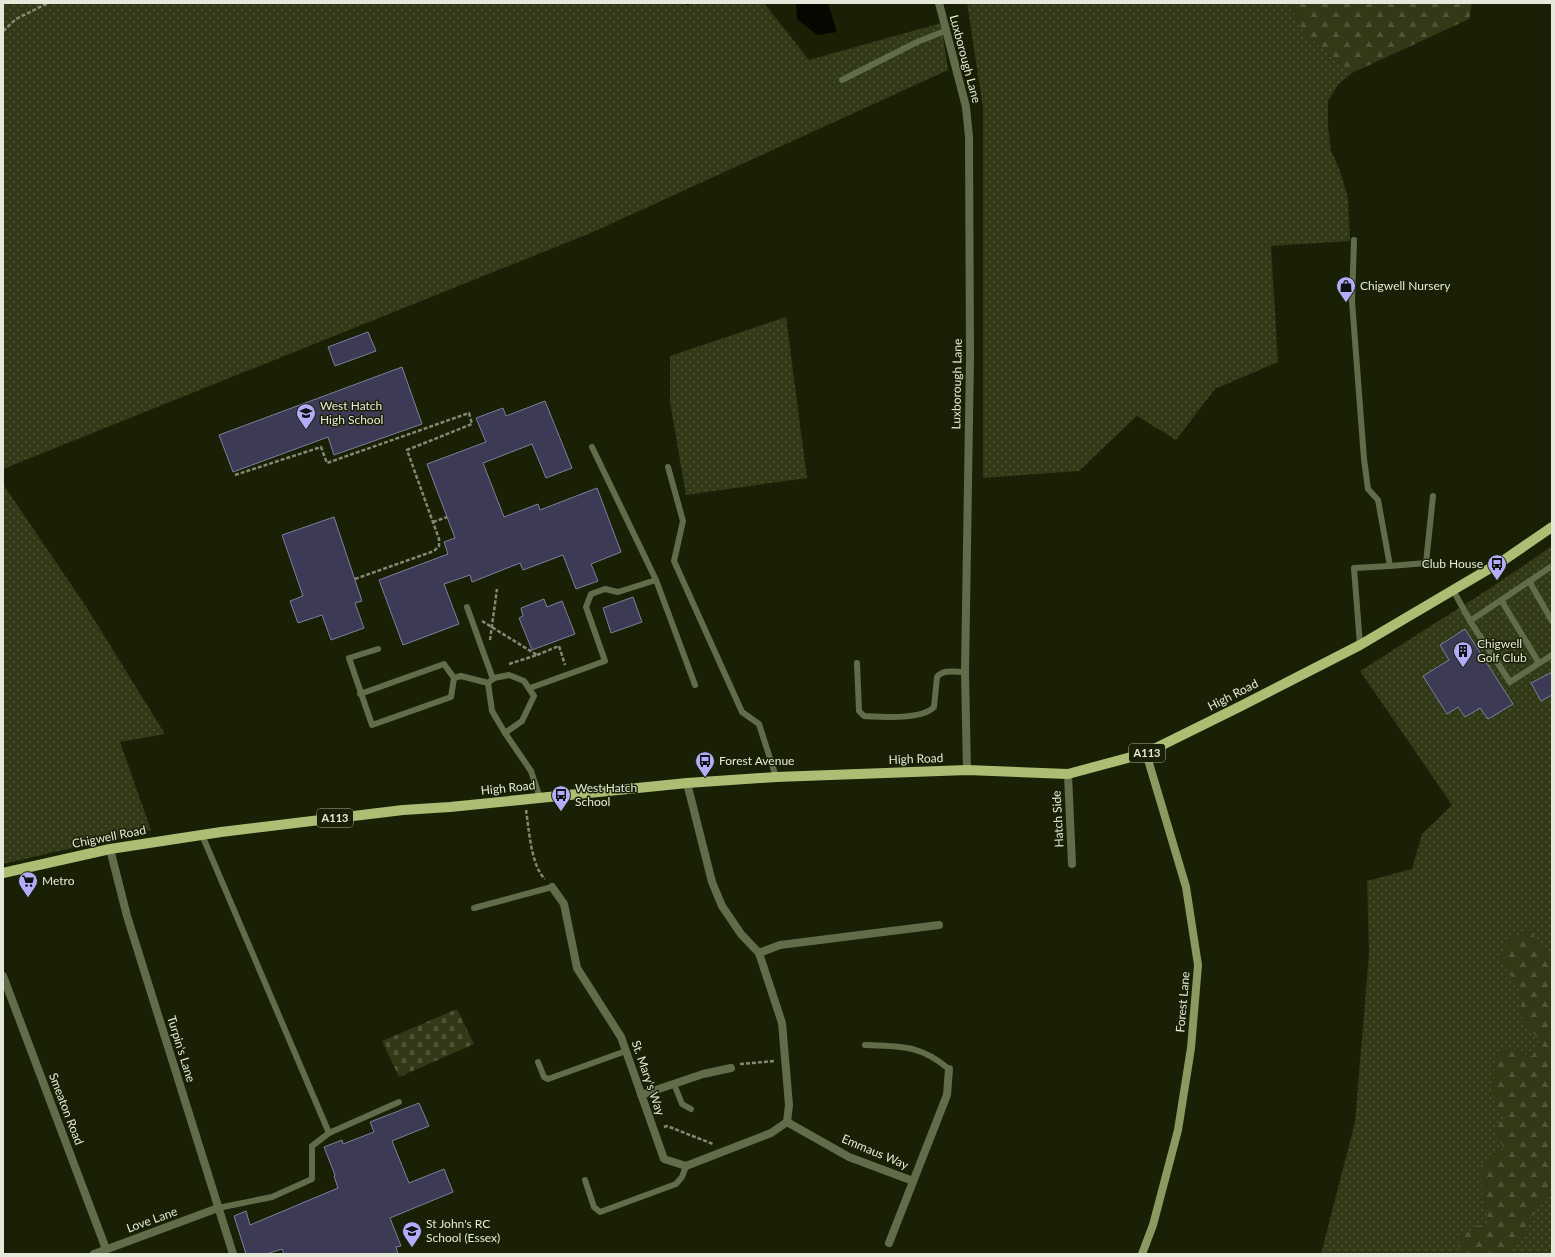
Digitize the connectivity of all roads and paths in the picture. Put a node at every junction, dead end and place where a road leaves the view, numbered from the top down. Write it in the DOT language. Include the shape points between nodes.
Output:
graph roads {
  1 [pos="48,3"];
  2 [pos="939,3"];
  3 [pos="3,31"];
  4 [pos="945,31"];
  5 [pos="842,80"];
  6 [pos="1354,240"];
  7 [pos="592,447"];
  8 [pos="668,467"];
  9 [pos="235,476"];
  10 [pos="1433,496"];
  11 [pos="447,517"];
  12 [pos="433,522"];
  13 [pos="1552,527"];
  14 [pos="1390,566"];
  15 [pos="1552,566"];
  16 [pos="355,579"];
  17 [pos="656,580"];
  18 [pos="1529,582"];
  19 [pos="497,589"];
  20 [pos="1453,590"];
  21 [pos="1501,600"];
  22 [pos="467,609"];
  23 [pos="1470,621"];
  24 [pos="1552,621"];
  25 [pos="491,626"];
  26 [pos="489,641"];
  27 [pos="1360,645"];
  28 [pos="378,649"];
  29 [pos="536,655"];
  30 [pos="1552,655"];
  31 [pos="857,663"];
  32 [pos="1539,663"];
  33 [pos="490,671"];
  34 [pos="964,672"];
  35 [pos="568,674"];
  36 [pos="454,678"];
  37 [pos="490,681"];
  38 [pos="695,685"];
  39 [pos="530,688"];
  40 [pos="360,694"];
  41 [pos="505,732"];
  42 [pos="1146,753"];
  43 [pos="967,770"];
  44 [pos="1068,774"];
  45 [pos="776,777"];
  46 [pos="687,783"];
  47 [pos="540,798"];
  48 [pos="524,800"];
  49 [pos="221,832"];
  50 [pos="202,835"];
  51 [pos="110,849"];
  52 [pos="1072,864"];
  53 [pos="3,873"];
  54 [pos="552,887"];
  55 [pos="474,908"];
  56 [pos="939,925"];
  57 [pos="759,953"];
  58 [pos="3,976"];
  59 [pos="865,1045"];
  60 [pos="626,1051"];
  61 [pos="785,1060"];
  62 [pos="538,1062"];
  63 [pos="731,1068"];
  64 [pos="949,1069"];
  65 [pos="674,1084"];
  66 [pos="641,1094"];
  67 [pos="399,1102"];
  68 [pos="691,1109"];
  69 [pos="787,1122"];
  70 [pos="654,1131"];
  71 [pos="329,1133"];
  72 [pos="724,1151"];
  73 [pos="686,1166"];
  74 [pos="585,1180"];
  75 [pos="913,1181"];
  76 [pos="218,1208"];
  77 [pos="890,1243"];
  78 [pos="106,1249"];
  79 [pos="94,1254"];
  80 [pos="234,1254"];
  81 [pos="1142,1254"];
  1 -- 3 [label="path" via="16,19"];
  2 -- 4 [label="street, Luxborough Lane"];
  4 -- 5 [label="lane" via="916,42"];
  4 -- 34 [label="street, Luxborough Lane" via="966,107 970,137 970,357"];
  6 -- 14 [label="lane" via="1352,301 1364,459 1368,489 1378,500"];
  7 -- 17 [label="lane"];
  8 -- 45 [label="lane" via="683,521 674,561 742,712 759,724"];
  9 -- 12 [label="path" via="321,447 327,463 469,413 472,424 407,450"];
  10 -- 14 [label="lane" via="1426,563"];
  11 -- 12 [label="path"];
  12 -- 16 [label="path" via="439,539 439,546 434,551"];
  13 -- 20 [label="main road, High Road / A113" via="1504,560"];
  14 -- 27 [label="lane" via="1354,568"];
  15 -- 18 [label="lane"];
  17 -- 35 [label="lane" via="618,592 605,589 591,594 586,607 605,661"];
  17 -- 38 [label="lane"];
  18 -- 21 [label="lane"];
  18 -- 24 [label="lane"];
  19 -- 25 [label="path"];
  20 -- 23 [label="lane"];
  20 -- 27 [label="main road, High Road / A113"];
  21 -- 23 [label="lane"];
  21 -- 32 [label="lane"];
  22 -- 25 [label="path"];
  22 -- 33 [label="lane"];
  23 -- 32 [label="lane" via="1510,682"];
  25 -- 26 [label="path"];
  25 -- 29 [label="path"];
  27 -- 42 [label="main road, High Road / A113"];
  28 -- 40 [label="lane" via="349,658"];
  29 -- 33 [label="path"];
  29 -- 35 [label="path" via="559,646"];
  30 -- 32 [label="lane"];
  31 -- 34 [label="lane" via="859,711 864,716 927,713 934,707 939,674"];
  33 -- 37 [label="lane"];
  34 -- 43 [label="street, Luxborough Lane"];
  35 -- 39 [label="lane"];
  36 -- 37 [label="lane" via="461,676"];
  36 -- 40 [label="lane" via="444,664"];
  36 -- 40 [label="lane" via="451,697 372,725"];
  37 -- 39 [label="lane" via="509,675 524,681"];
  37 -- 41 [label="lane" via="492,711"];
  39 -- 41 [label="lane" via="534,696 531,706 522,721"];
  41 -- 47 [label="lane" via="531,771"];
  42 -- 44 [label="main road, High Road / A113"];
  42 -- 81 [label="street, Forest Lane" via="1186,887 1198,965 1191,1048 1178,1130 1153,1225"];
  43 -- 44 [label="main road, High Road / A113"];
  43 -- 45 [label="main road, High Road / A113"];
  44 -- 52 [label="street, Hatch Side"];
  45 -- 46 [label="main road, High Road / A113"];
  46 -- 47 [label="main road, High Road / A113"];
  46 -- 57 [label="street" via="712,882 722,906 741,934"];
  47 -- 48 [label="main road, High Road / A113"];
  48 -- 49 [label="main road, High Road / A113" via="403,810"];
  48 -- 54 [label="path" via="538,868"];
  49 -- 50 [label="main road, Chigwell Road / A113"];
  50 -- 51 [label="main road, Chigwell Road / A113"];
  50 -- 71 [label="lane"];
  51 -- 53 [label="main road, Chigwell Road / A113"];
  51 -- 76 [label="street, Turpin's Lane" via="127,916"];
  54 -- 55 [label="lane"];
  54 -- 60 [label="street, St. Mary's Way" via="564,904 577,968 621,1037"];
  56 -- 57 [label="street" via="780,945"];
  57 -- 61 [label="street" via="782,1023"];
  58 -- 78 [label="street, Smeaton Road"];
  59 -- 64 [label="lane" via="903,1046 918,1050 935,1058"];
  60 -- 62 [label="lane" via="548,1079"];
  60 -- 66 [label="street, St. Mary's Way"];
  61 -- 63 [label="path" via="734,1065"];
  61 -- 69 [label="street" via="789,1105"];
  63 -- 65 [label="street"];
  64 -- 75 [label="street, Emmaus Way" via="947,1095"];
  65 -- 66 [label="street"];
  65 -- 68 [label="lane" via="682,1104"];
  66 -- 70 [label="street, St. Mary's Way"];
  67 -- 71 [label="lane"];
  69 -- 72 [label="street" via="771,1133"];
  69 -- 75 [label="street, Emmaus Way" via="849,1157"];
  70 -- 72 [label="path" via="667,1126"];
  70 -- 73 [label="street, St. Mary's Way" via="664,1158"];
  71 -- 76 [label="lane" via="312,1146 312,1179 272,1197"];
  72 -- 73 [label="street"];
  73 -- 74 [label="lane" via="676,1184 600,1212 594,1207"];
  75 -- 77 [label="street, Emmaus Way"];
  76 -- 78 [label="street, Love Lane"];
  76 -- 80 [label="street, Turpin's Lane"];
  78 -- 79 [label="street, Love Lane"];
}
